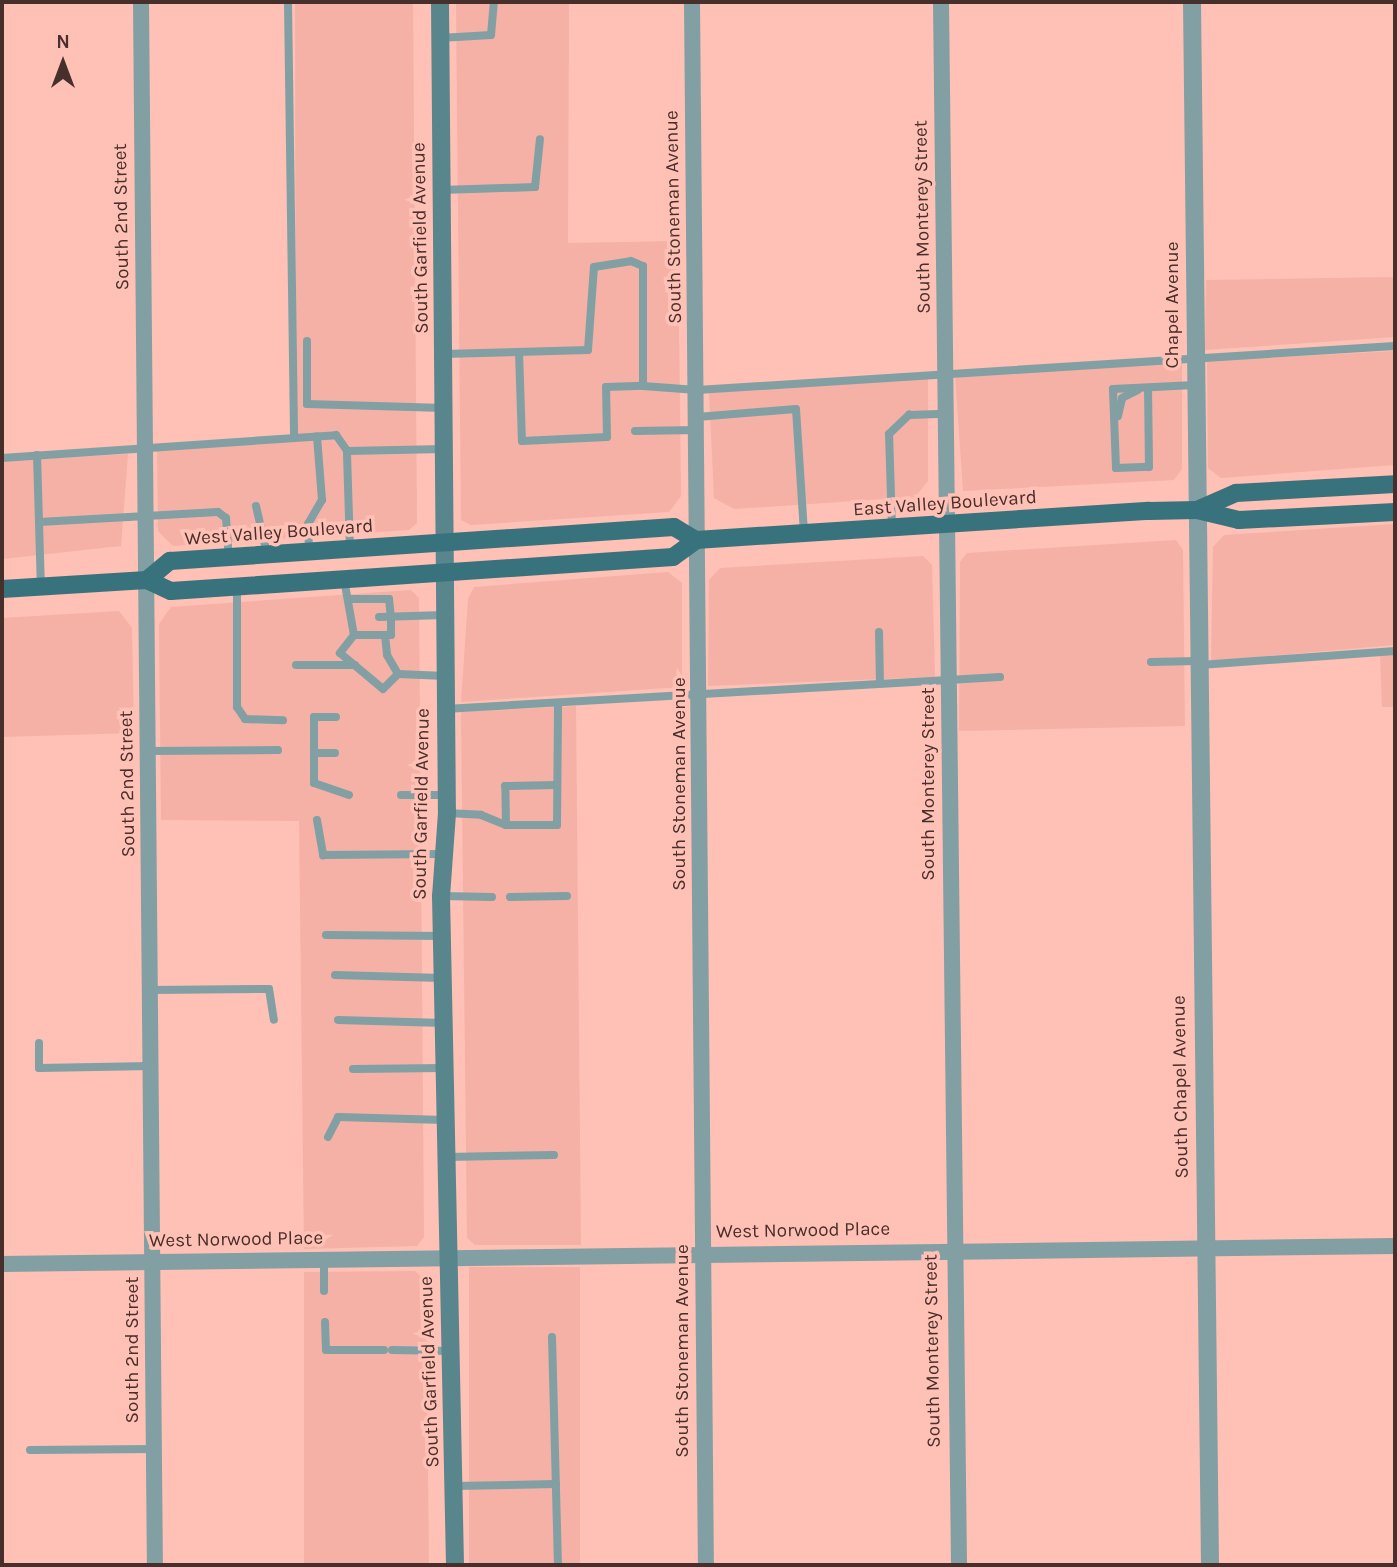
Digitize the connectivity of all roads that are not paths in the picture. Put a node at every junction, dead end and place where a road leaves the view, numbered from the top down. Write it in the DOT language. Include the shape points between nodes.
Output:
graph roads {
  1 [pos="141,2"];
  2 [pos="288,2"];
  3 [pos="440,2"];
  4 [pos="494,2"];
  5 [pos="692,2"];
  6 [pos="941,2"];
  7 [pos="1192,2"];
  8 [pos="440,38"];
  9 [pos="540,139"];
  10 [pos="442,190"];
  11 [pos="307,341"];
  12 [pos="1395,345"];
  13 [pos="519,352"];
  14 [pos="443,354"];
  15 [pos="1195,355"];
  16 [pos="946,373"];
  17 [pos="1195,385"];
  18 [pos="643,386"];
  19 [pos="1145,388"];
  20 [pos="697,390"];
  21 [pos="444,408"];
  22 [pos="946,414"];
  23 [pos="698,423"];
  24 [pos="635,431"];
  25 [pos="317,436"];
  26 [pos="294,438"];
  27 [pos="145,445"];
  28 [pos="444,449"];
  29 [pos="347,451"];
  30 [pos="37,455"];
  31 [pos="2,458"];
  32 [pos="1395,484"];
  33 [pos="256,506"];
  34 [pos="1197,509"];
  35 [pos="1395,512"];
  36 [pos="146,518"];
  37 [pos="39,522"];
  38 [pos="945,526"];
  39 [pos="892,528"];
  40 [pos="804,534"];
  41 [pos="696,540"];
  42 [pos="445,543"];
  43 [pos="350,549"];
  44 [pos="309,551"];
  45 [pos="267,554"];
  46 [pos="229,557"];
  47 [pos="445,573"];
  48 [pos="344,579"];
  49 [pos="147,580"];
  50 [pos="41,587"];
  51 [pos="237,587"];
  52 [pos="2,589"];
  53 [pos="351,599"];
  54 [pos="1199,607"];
  55 [pos="445,615"];
  56 [pos="379,617"];
  57 [pos="391,617"];
  58 [pos="878,632"];
  59 [pos="354,635"];
  60 [pos="386,635"];
  61 [pos="1395,651"];
  62 [pos="1151,662"];
  63 [pos="1197,663"];
  64 [pos="296,665"];
  65 [pos="355,665"];
  66 [pos="398,674"];
  67 [pos="445,676"];
  68 [pos="1000,677"];
  69 [pos="949,680"];
  70 [pos="880,684"];
  71 [pos="702,695"];
  72 [pos="558,703"];
  73 [pos="445,709"];
  74 [pos="336,717"];
  75 [pos="283,720"];
  76 [pos="278,750"];
  77 [pos="149,751"];
  78 [pos="314,753"];
  79 [pos="335,753"];
  80 [pos="557,785"];
  81 [pos="349,794"];
  82 [pos="447,794"];
  83 [pos="401,795"];
  84 [pos="447,813"];
  85 [pos="317,820"];
  86 [pos="506,825"];
  87 [pos="441,854"];
  88 [pos="441,896"];
  89 [pos="567,896"];
  90 [pos="492,897"];
  91 [pos="510,897"];
  92 [pos="326,935"];
  93 [pos="442,936"];
  94 [pos="335,975"];
  95 [pos="442,978"];
  96 [pos="151,990"];
  97 [pos="274,1020"];
  98 [pos="338,1020"];
  99 [pos="444,1023"];
  100 [pos="39,1042"];
  101 [pos="152,1066"];
  102 [pos="443,1068"];
  103 [pos="353,1069"];
  104 [pos="445,1120"];
  105 [pos="328,1137"];
  106 [pos="554,1155"];
  107 [pos="444,1157"];
  108 [pos="1204,1246"];
  109 [pos="1395,1246"];
  110 [pos="952,1249"];
  111 [pos="703,1254"];
  112 [pos="447,1258"];
  113 [pos="324,1260"];
  114 [pos="154,1261"];
  115 [pos="2,1264"];
  116 [pos="324,1291"];
  117 [pos="325,1322"];
  118 [pos="552,1337"];
  119 [pos="450,1351"];
  120 [pos="154,1449"];
  121 [pos="30,1450"];
  122 [pos="556,1484"];
  123 [pos="454,1486"];
  124 [pos="155,1565"];
  125 [pos="455,1565"];
  126 [pos="558,1565"];
  127 [pos="706,1565"];
  128 [pos="959,1565"];
  129 [pos="1210,1565"];
  1 -- 27 [label="street, South 2nd Street"];
  2 -- 26 [label="lane"];
  3 -- 8 [label="main road, South Garfield Avenue"];
  4 -- 8 [label="lane" via="491,35"];
  5 -- 20 [label="street, South Stoneman Avenue"];
  6 -- 16 [label="street, South Monterey Street"];
  7 -- 15 [label="street, Chapel Avenue"];
  8 -- 10 [label="main road, South Garfield Avenue"];
  9 -- 10 [label="lane" via="535,187"];
  10 -- 14 [label="main road, South Garfield Avenue"];
  11 -- 21 [label="lane" via="307,404"];
  12 -- 15 [label="lane"];
  13 -- 14 [label="lane"];
  13 -- 18 [label="lane" via="522,441 607,438 606,387"];
  13 -- 18 [label="lane" via="588,350 594,267 631,261 643,266"];
  14 -- 21 [label="main road, South Garfield Avenue"];
  15 -- 16 [label="lane"];
  15 -- 17 [label="street, Chapel Avenue"];
  16 -- 20 [label="lane"];
  16 -- 22 [label="street, South Monterey Street"];
  17 -- 19 [label="lane"];
  17 -- 34 [label="street, Chapel Avenue"];
  18 -- 20 [label="lane"];
  19 -- 19 [label="lane" via="1149,467 1116,468 1113,389"];
  20 -- 23 [label="street, South Stoneman Avenue"];
  21 -- 28 [label="main road, South Garfield Avenue"];
  22 -- 38 [label="street, South Monterey Street"];
  22 -- 39 [label="lane" via="909,415 889,434"];
  23 -- 24 [label="lane"];
  23 -- 40 [label="lane" via="796,409"];
  23 -- 41 [label="street, South Stoneman Avenue"];
  25 -- 26 [label="lane"];
  25 -- 29 [label="lane" via="336,435"];
  25 -- 44 [label="lane" via="322,500 308,524"];
  26 -- 27 [label="lane"];
  27 -- 30 [label="lane"];
  27 -- 36 [label="street, South 2nd Street"];
  28 -- 29 [label="lane"];
  28 -- 42 [label="main road, South Garfield Avenue"];
  29 -- 43 [label="lane"];
  30 -- 31 [label="lane"];
  30 -- 37 [label="lane"];
  32 -- 34 [label="main road, East Valley Boulevard" via="1236,493"];
  33 -- 45 [label="lane"];
  34 -- 35 [label="main road, East Valley Boulevard" via="1240,520"];
  34 -- 38 [label="main road, East Valley Boulevard"];
  34 -- 54 [label="street, Chapel Avenue"];
  36 -- 37 [label="lane"];
  36 -- 46 [label="lane" via="224,514"];
  36 -- 49 [label="street, South 2nd Street"];
  37 -- 50 [label="lane"];
  38 -- 39 [label="main road, East Valley Boulevard"];
  38 -- 69 [label="street, South Monterey Street"];
  39 -- 40 [label="main road, East Valley Boulevard"];
  40 -- 41 [label="main road, East Valley Boulevard"];
  41 -- 42 [label="main road, East Valley Boulevard" via="674,527"];
  41 -- 47 [label="main road, East Valley Boulevard" via="673,557"];
  41 -- 71 [label="street, South Stoneman Avenue"];
  42 -- 43 [label="main road, West Valley Boulevard"];
  42 -- 47 [label="main road, South Garfield Avenue"];
  43 -- 44 [label="main road, West Valley Boulevard"];
  44 -- 45 [label="main road, West Valley Boulevard"];
  45 -- 46 [label="main road, West Valley Boulevard"];
  46 -- 49 [label="main road, West Valley Boulevard" via="170,561"];
  47 -- 48 [label="main road, East Valley Boulevard"];
  47 -- 55 [label="main road, South Garfield Avenue"];
  48 -- 51 [label="main road"];
  48 -- 53 [label="lane"];
  49 -- 50 [label="main road"];
  49 -- 51 [label="main road" via="171,591"];
  49 -- 77 [label="street, South 2nd Street"];
  50 -- 52 [label="main road"];
  51 -- 75 [label="lane" via="237,708 245,719"];
  53 -- 57 [label="lane" via="389,599"];
  53 -- 59 [label="lane" via="357,617"];
  54 -- 63 [label="street, South Chapel Avenue"];
  55 -- 57 [label="lane"];
  55 -- 67 [label="main road, South Garfield Avenue"];
  56 -- 57 [label="lane"];
  57 -- 60 [label="lane" via="391,635"];
  58 -- 70 [label="lane"];
  59 -- 60 [label="lane"];
  59 -- 65 [label="lane" via="340,653"];
  60 -- 66 [label="lane" via="387,655"];
  61 -- 63 [label="lane"];
  62 -- 63 [label="lane"];
  63 -- 108 [label="street, South Chapel Avenue"];
  64 -- 65 [label="lane"];
  65 -- 66 [label="lane" via="383,689"];
  66 -- 67 [label="lane"];
  67 -- 73 [label="main road, South Garfield Avenue"];
  68 -- 69 [label="lane"];
  69 -- 70 [label="lane"];
  69 -- 110 [label="street, South Monterey Street"];
  70 -- 71 [label="lane"];
  71 -- 72 [label="lane"];
  71 -- 111 [label="street, South Stoneman Avenue"];
  72 -- 73 [label="lane"];
  72 -- 80 [label="lane"];
  73 -- 82 [label="main road, South Garfield Avenue"];
  74 -- 78 [label="lane" via="314,718"];
  76 -- 77 [label="lane"];
  77 -- 96 [label="street, South 2nd Street"];
  78 -- 79 [label="lane"];
  78 -- 81 [label="lane" via="319,789"];
  80 -- 86 [label="lane" via="557,825"];
  80 -- 86 [label="lane" via="505,786"];
  82 -- 83 [label="lane"];
  82 -- 84 [label="main road, South Garfield Avenue"];
  84 -- 86 [label="lane" via="481,814"];
  84 -- 87 [label="main road, South Garfield Avenue"];
  85 -- 87 [label="lane" via="323,855"];
  87 -- 88 [label="main road, South Garfield Avenue"];
  88 -- 90 [label="lane"];
  88 -- 93 [label="main road, South Garfield Avenue"];
  89 -- 91 [label="lane"];
  92 -- 93 [label="lane"];
  93 -- 95 [label="main road, South Garfield Avenue"];
  94 -- 95 [label="lane"];
  95 -- 99 [label="main road, South Garfield Avenue"];
  96 -- 97 [label="lane" via="269,989"];
  96 -- 101 [label="street, South 2nd Street"];
  98 -- 99 [label="lane"];
  99 -- 102 [label="main road, South Garfield Avenue"];
  100 -- 101 [label="lane" via="39,1068"];
  101 -- 114 [label="street, South 2nd Street"];
  102 -- 103 [label="lane"];
  102 -- 104 [label="main road, South Garfield Avenue"];
  104 -- 105 [label="lane" via="338,1117"];
  104 -- 107 [label="main road, South Garfield Avenue"];
  106 -- 107 [label="lane"];
  107 -- 112 [label="main road, South Garfield Avenue"];
  108 -- 109 [label="street, West Norwood Place"];
  108 -- 110 [label="street, West Norwood Place"];
  108 -- 129 [label="street, South Chapel Avenue"];
  110 -- 111 [label="street, West Norwood Place"];
  110 -- 128 [label="street, South Monterey Street"];
  111 -- 112 [label="street, West Norwood Place"];
  111 -- 127 [label="street, South Stoneman Avenue"];
  112 -- 113 [label="street, West Norwood Place"];
  112 -- 119 [label="main road, South Garfield Avenue"];
  113 -- 114 [label="street, West Norwood Place"];
  113 -- 116 [label="lane"];
  114 -- 115 [label="street, West Norwood Place"];
  114 -- 120 [label="street, South 2nd Street"];
  117 -- 119 [label="lane" via="326,1350"];
  118 -- 122 [label="lane"];
  119 -- 123 [label="main road, South Garfield Avenue"];
  120 -- 121 [label="lane"];
  120 -- 124 [label="street, South 2nd Street"];
  122 -- 123 [label="lane"];
  122 -- 126 [label="lane"];
  123 -- 125 [label="main road, South Garfield Avenue"];
}
